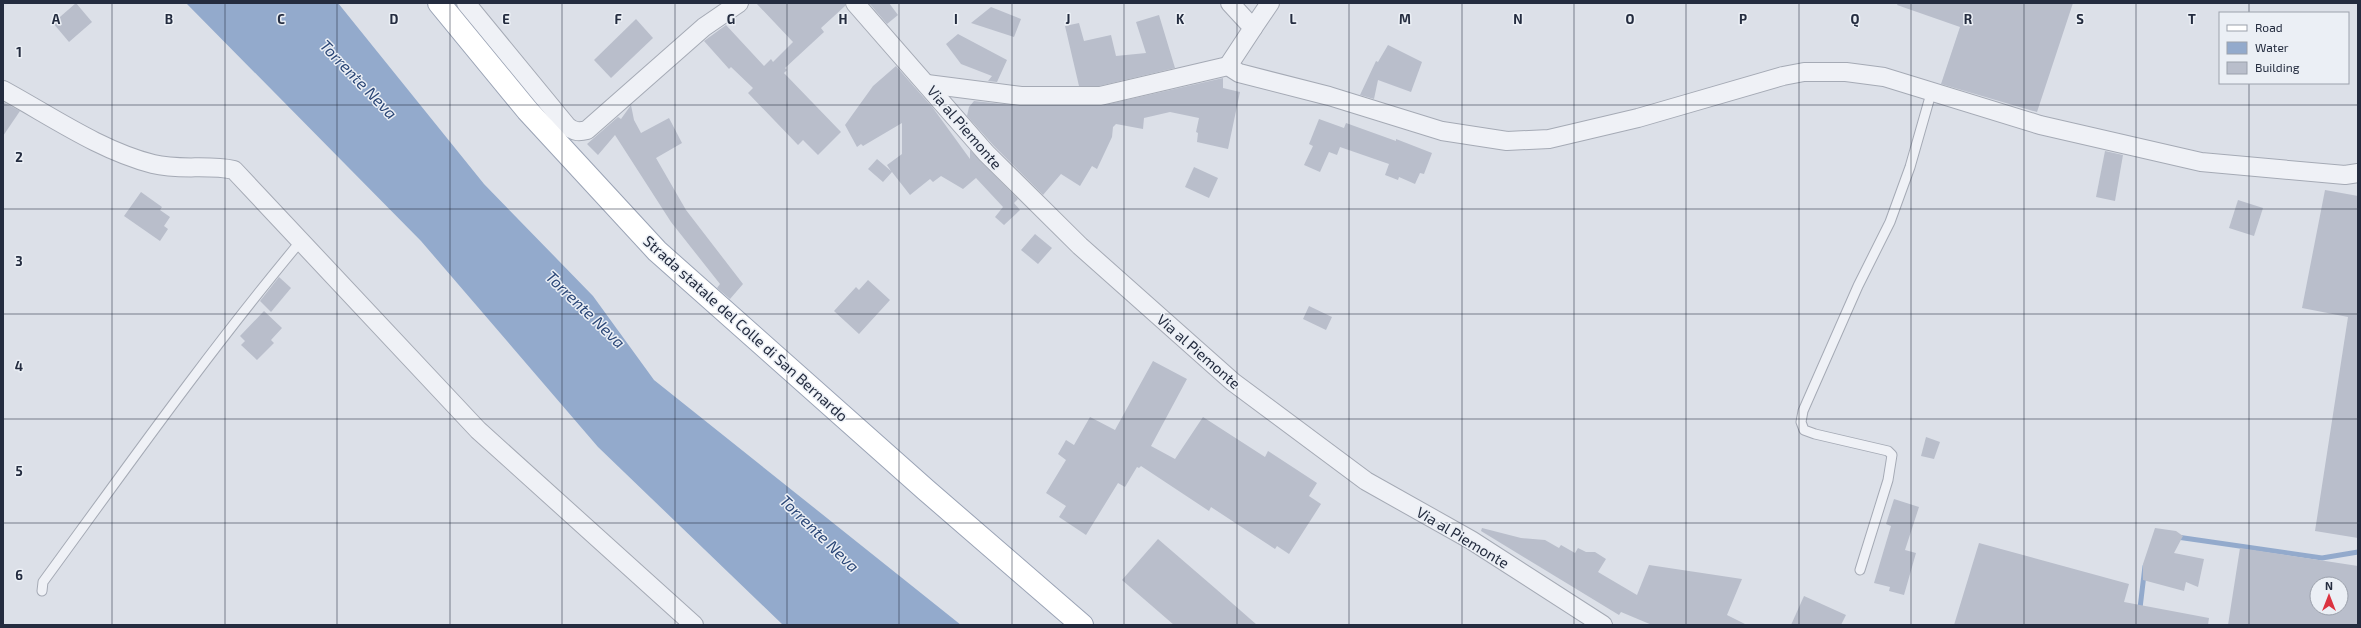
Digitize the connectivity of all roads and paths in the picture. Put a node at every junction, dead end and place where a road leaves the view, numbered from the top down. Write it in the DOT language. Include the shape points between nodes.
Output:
graph roads {
  1 [pos="439,3"];
  2 [pos="466,3"];
  3 [pos="738,3"];
  4 [pos="855,3"];
  5 [pos="1230,3"];
  6 [pos="1270,3"];
  7 [pos="1253,28"];
  8 [pos="1228,66"];
  9 [pos="927,84"];
  10 [pos="3,90"];
  11 [pos="1932,90"];
  12 [pos="2358,173"];
  13 [pos="300,242"];
  14 [pos="1860,570"];
  15 [pos="42,591"];
  16 [pos="694,625"];
  17 [pos="1082,625"];
  18 [pos="1604,625"];
  1 -- 17 [label="main road, Strada statale del Colle di San Bernardo" via="527,110 657,251"];
  2 -- 3 [label="street" via="567,126 581,132 587,130 704,27"];
  4 -- 9 [label="street, Via al Piemonte"];
  5 -- 7 [label="street"];
  6 -- 7 [label="street"];
  7 -- 8 [label="street"];
  8 -- 9 [label="street" via="1100,96 1020,96"];
  8 -- 11 [label="street" via="1239,73 1329,96 1442,131 1507,141 1549,139 1638,118 1804,72 1846,72 1884,77"];
  9 -- 18 [label="street, Via al Piemonte" via="986,154 1075,241 1233,382 1366,481 1471,540"];
  10 -- 13 [label="street" via="87,137 153,164 178,168 217,166 234,170"];
  11 -- 12 [label="street" via="2040,124 2201,162 2345,175"];
  11 -- 14 [label="lane" via="1910,167 1890,222 1858,286 1803,411 1801,422 1804,430 1815,434 1888,451 1892,455 1888,480"];
  13 -- 15 [label="lane" via="220,342 130,462 43,582"];
  13 -- 16 [label="street" via="478,430"];
}
